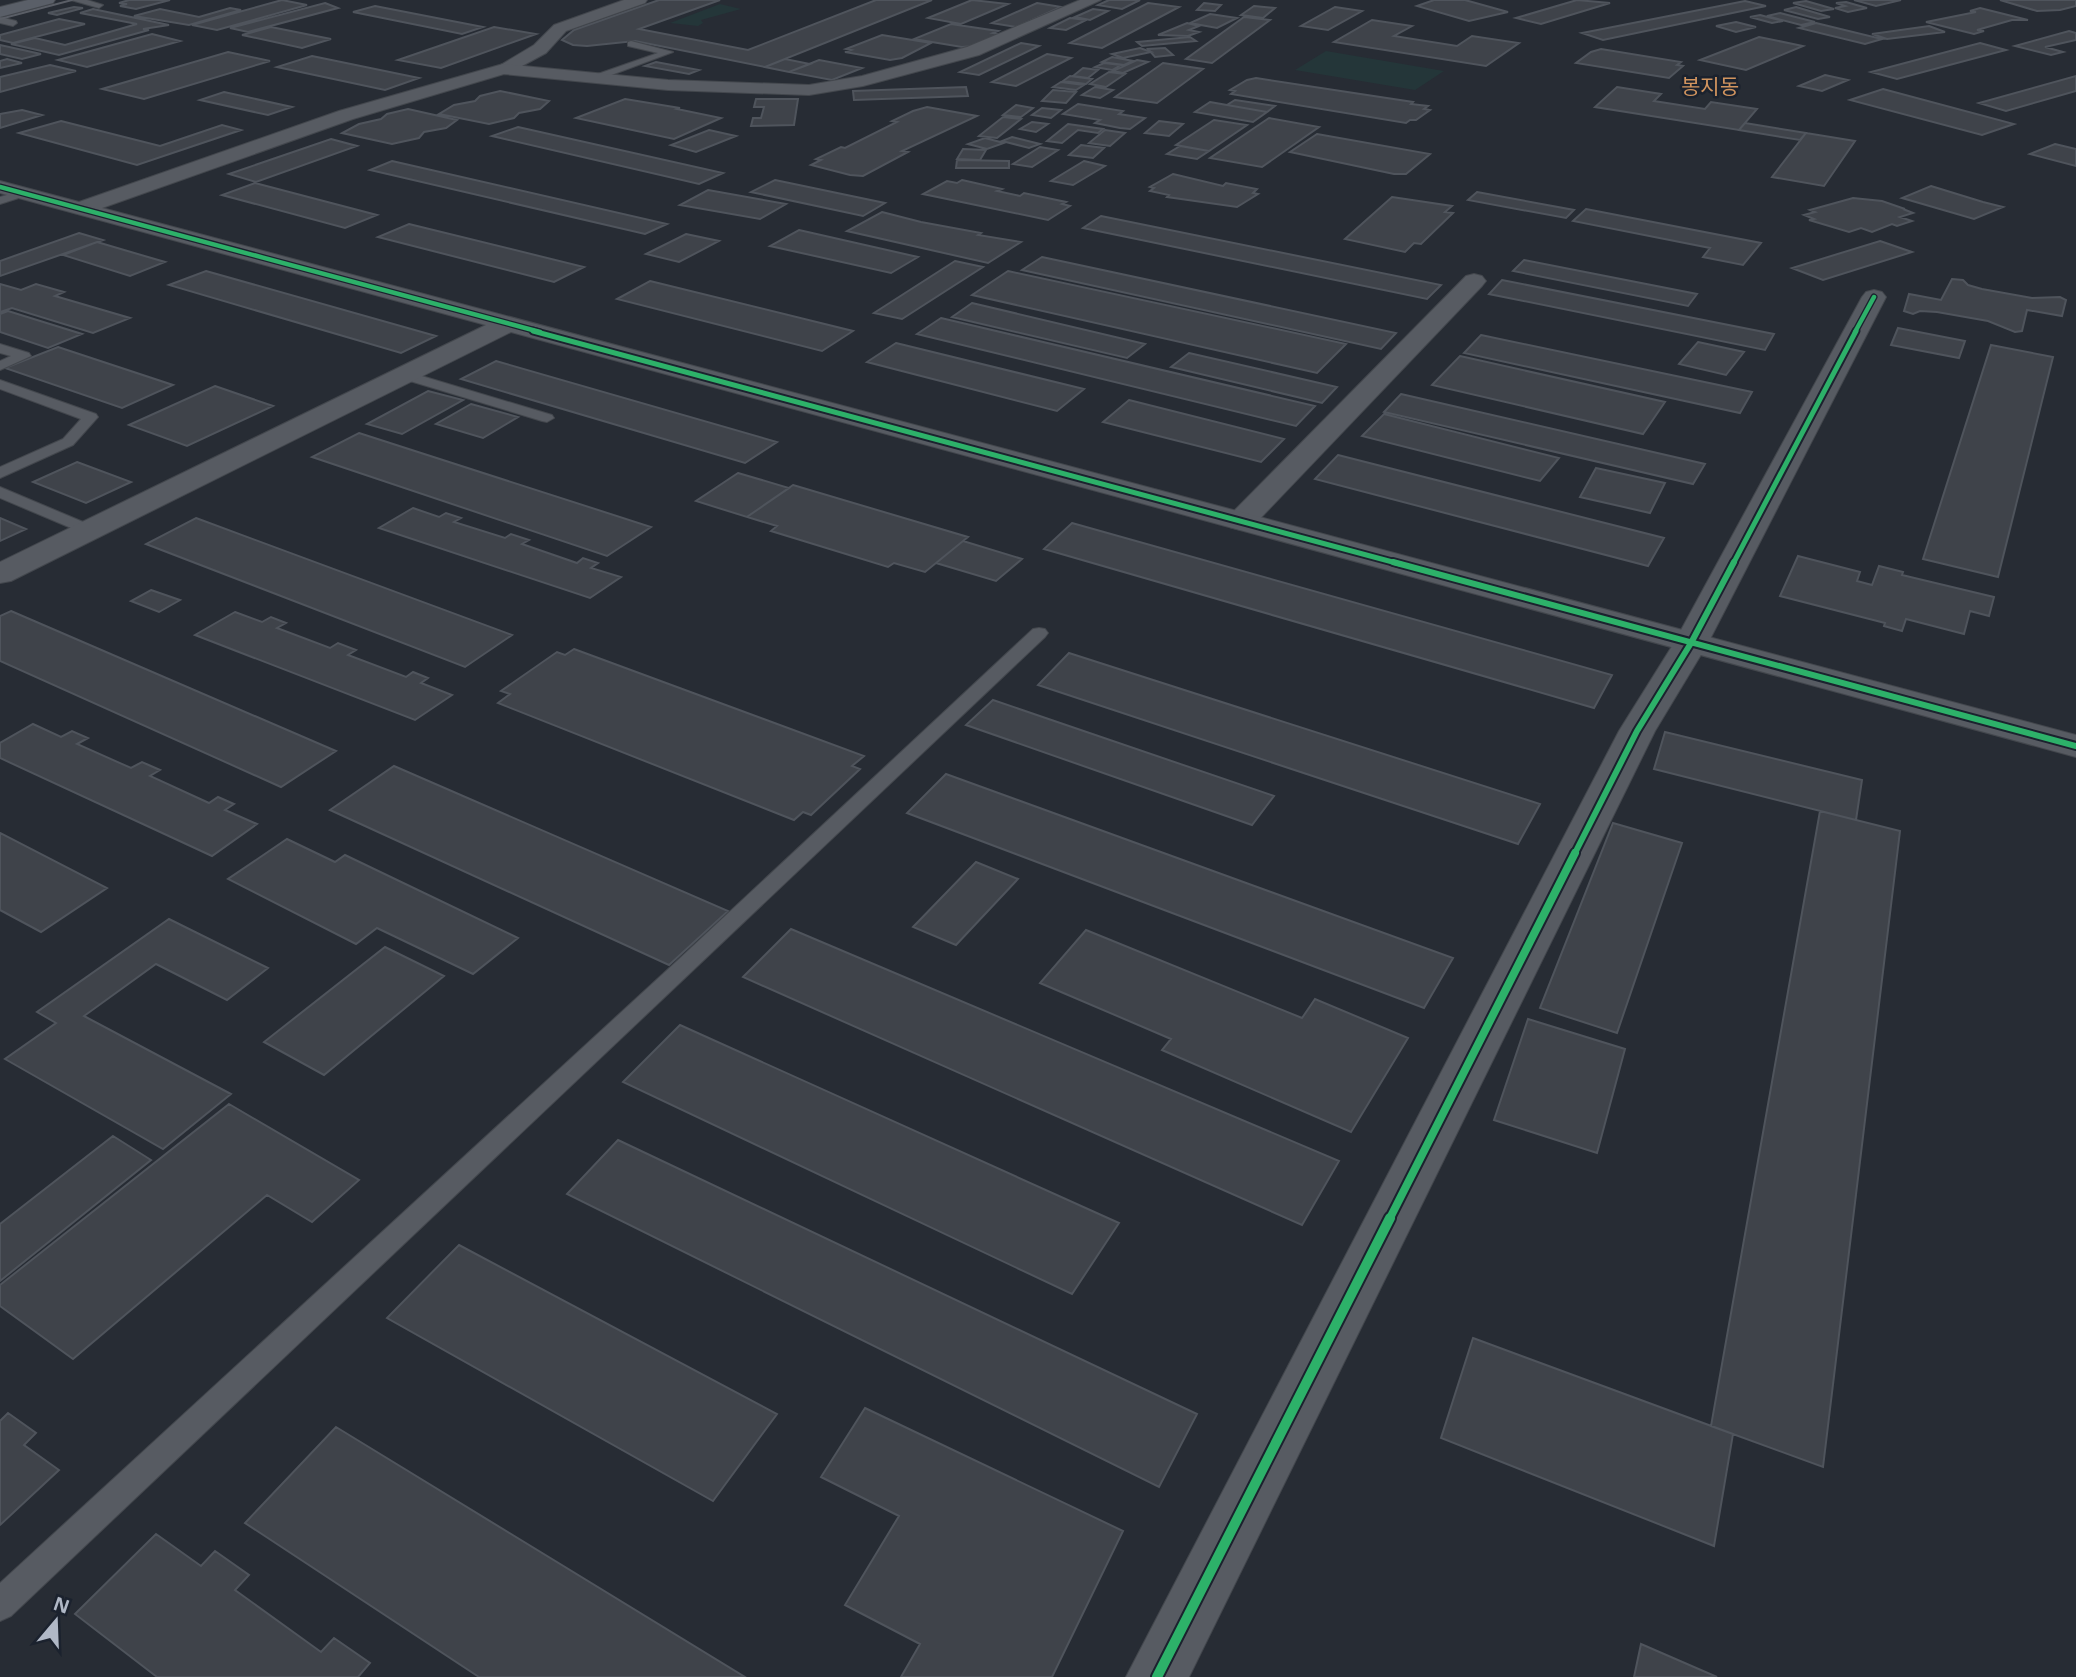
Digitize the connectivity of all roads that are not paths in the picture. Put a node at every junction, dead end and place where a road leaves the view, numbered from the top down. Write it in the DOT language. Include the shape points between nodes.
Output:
graph roads {
  1 [pos="47,0"];
  2 [pos="75,0"];
  3 [pos="639,0"];
  4 [pos="1093,0"];
  5 [pos="99,5"];
  6 [pos="0,12"];
  7 [pos="0,20"];
  8 [pos="13,23"];
  9 [pos="631,44"];
  10 [pos="503,69"];
  11 [pos="595,78"];
  12 [pos="7,194"];
  13 [pos="82,208"];
  14 [pos="1474,281"];
  15 [pos="1874,297"];
  16 [pos="510,323"];
  17 [pos="0,348"];
  18 [pos="0,366"];
  19 [pos="405,374"];
  20 [pos="0,384"];
  21 [pos="547,418"];
  22 [pos="0,473"];
  23 [pos="0,492"];
  24 [pos="1241,521"];
  25 [pos="89,530"];
  26 [pos="0,575"];
  27 [pos="1040,633"];
  28 [pos="1691,643"];
  29 [pos="2076,746"];
  30 [pos="0,1605"];
  31 [pos="1157,1677"];
  1 -- 6 [label="main road"];
  2 -- 5 [label="lane"];
  3 -- 10 [label="street" via="560,28 540,49"];
  4 -- 11 [label="street" via="974,51 863,81 809,90"];
  7 -- 8 [label="lane"];
  9 -- 11 [label="lane" via="668,52"];
  10 -- 11 [label="street"];
  10 -- 13 [label="street" via="346,115"];
  12 -- 13 [label="street"];
  13 -- 16 [label="street"];
  14 -- 24 [label="street"];
  15 -- 28 [label="street"];
  16 -- 19 [label="street"];
  16 -- 24 [label="street"];
  17 -- 18 [label="lane" via="24,356"];
  19 -- 21 [label="lane"];
  19 -- 25 [label="street"];
  20 -- 22 [label="lane" via="91,417 68,442"];
  23 -- 25 [label="lane"];
  24 -- 28 [label="street"];
  25 -- 26 [label="street"];
  27 -- 30 [label="lane"];
  28 -- 29 [label="street"];
  28 -- 31 [label="street" via="1637,732"];
}
